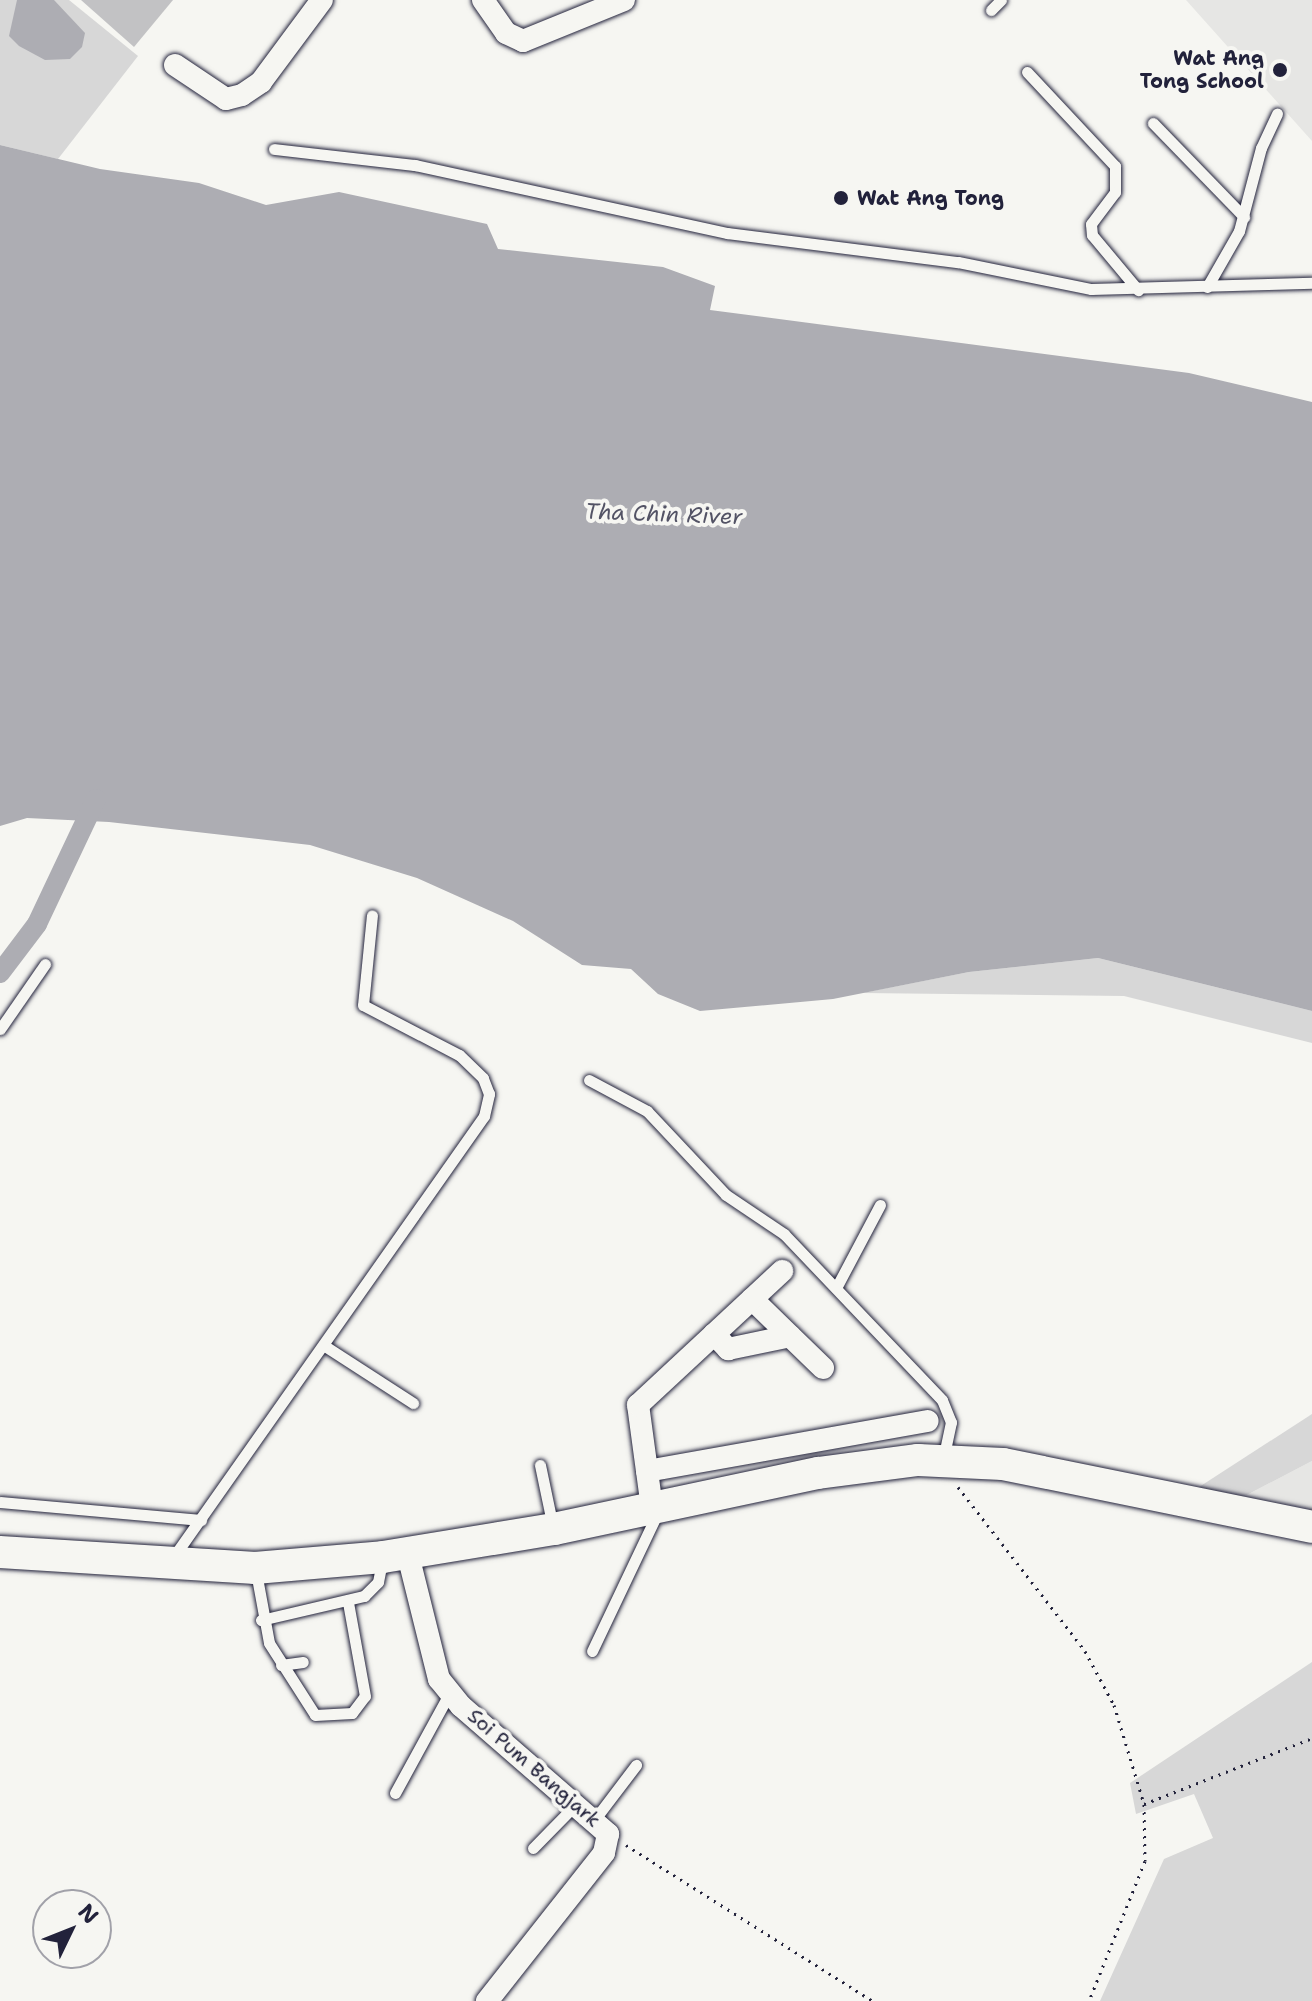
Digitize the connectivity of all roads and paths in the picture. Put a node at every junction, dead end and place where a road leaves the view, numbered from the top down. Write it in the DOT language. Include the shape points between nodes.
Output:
graph roads {
  1 [pos="322,0"];
  2 [pos="483,0"];
  3 [pos="624,0"];
  4 [pos="1001,0"];
  5 [pos="991,10"];
  6 [pos="175,65"];
  7 [pos="1027,72"];
  8 [pos="1277,113"];
  9 [pos="1153,123"];
  10 [pos="274,149"];
  11 [pos="1244,217"];
  12 [pos="1312,283"];
  13 [pos="1207,287"];
  14 [pos="1138,290"];
  15 [pos="372,915"];
  16 [pos="45,964"];
  17 [pos="0,1029"];
  18 [pos="589,1080"];
  19 [pos="880,1205"];
  20 [pos="782,1271"];
  21 [pos="836,1288"];
  22 [pos="752,1299"];
  23 [pos="714,1334"];
  24 [pos="790,1336"];
  25 [pos="325,1346"];
  26 [pos="823,1368"];
  27 [pos="413,1403"];
  28 [pos="928,1421"];
  29 [pos="948,1460"];
  30 [pos="540,1465"];
  31 [pos="647,1471"];
  32 [pos="0,1502"];
  33 [pos="656,1508"];
  34 [pos="201,1520"];
  35 [pos="1312,1527"];
  36 [pos="554,1529"];
  37 [pos="0,1552"];
  38 [pos="396,1556"];
  39 [pos="170,1563"];
  40 [pos="255,1568"];
  41 [pos="348,1602"];
  42 [pos="261,1620"];
  43 [pos="592,1651"];
  44 [pos="303,1662"];
  45 [pos="281,1665"];
  46 [pos="450,1692"];
  47 [pos="1312,1738"];
  48 [pos="636,1765"];
  49 [pos="395,1793"];
  50 [pos="577,1803"];
  51 [pos="1144,1804"];
  52 [pos="602,1826"];
  53 [pos="533,1848"];
  54 [pos="487,2001"];
  55 [pos="873,2001"];
  56 [pos="1089,2001"];
  1 -- 6 [label="street" via="261,82 242,95 226,99"];
  2 -- 3 [label="street" via="506,33 523,41"];
  4 -- 5 [label="lane"];
  7 -- 14 [label="lane" via="1115,166 1115,192 1091,224 1092,235"];
  8 -- 11 [label="lane" via="1261,148"];
  9 -- 11 [label="lane"];
  10 -- 14 [label="lane" via="415,165 727,233 958,262 1091,289"];
  11 -- 13 [label="lane"];
  12 -- 13 [label="lane"];
  13 -- 14 [label="lane"];
  15 -- 25 [label="lane" via="363,1005 459,1055 483,1078 489,1094 484,1116"];
  16 -- 17 [label="lane"];
  18 -- 21 [label="lane" via="647,1111 726,1195 784,1234"];
  19 -- 21 [label="lane"];
  20 -- 22 [label="street"];
  21 -- 29 [label="lane" via="942,1400 951,1422"];
  22 -- 23 [label="street"];
  22 -- 24 [label="street"];
  23 -- 24 [label="street" via="728,1349"];
  23 -- 31 [label="street" via="638,1405"];
  24 -- 26 [label="street"];
  25 -- 27 [label="lane"];
  25 -- 34 [label="lane"];
  28 -- 31 [label="street"];
  29 -- 33 [label="main road" via="818,1473"];
  29 -- 35 [label="main road" via="1003,1464"];
  29 -- 51 [label="path" via="1085,1651 1114,1705"];
  30 -- 36 [label="lane"];
  31 -- 33 [label="street"];
  32 -- 34 [label="lane"];
  33 -- 36 [label="main road"];
  33 -- 43 [label="lane"];
  34 -- 39 [label="lane"];
  36 -- 38 [label="main road"];
  37 -- 39 [label="main road"];
  38 -- 40 [label="main road"];
  38 -- 41 [label="lane" via="378,1582"];
  38 -- 46 [label="street, Soi Pum Bangjark" via="429,1657"];
  39 -- 40 [label="main road"];
  40 -- 42 [label="lane"];
  41 -- 42 [label="lane"];
  41 -- 45 [label="lane" via="353,1654 365,1696 352,1713 315,1715"];
  42 -- 45 [label="lane"];
  44 -- 45 [label="lane"];
  46 -- 49 [label="lane"];
  46 -- 50 [label="street, Soi Pum Bangjark"];
  47 -- 51 [label="path"];
  48 -- 52 [label="lane"];
  50 -- 52 [label="street, Soi Pum Bangjark"];
  50 -- 53 [label="lane"];
  51 -- 56 [label="path" via="1145,1861"];
  52 -- 54 [label="street, Soi Pum Bangjark" via="604,1853"];
  52 -- 55 [label="path"];
}
